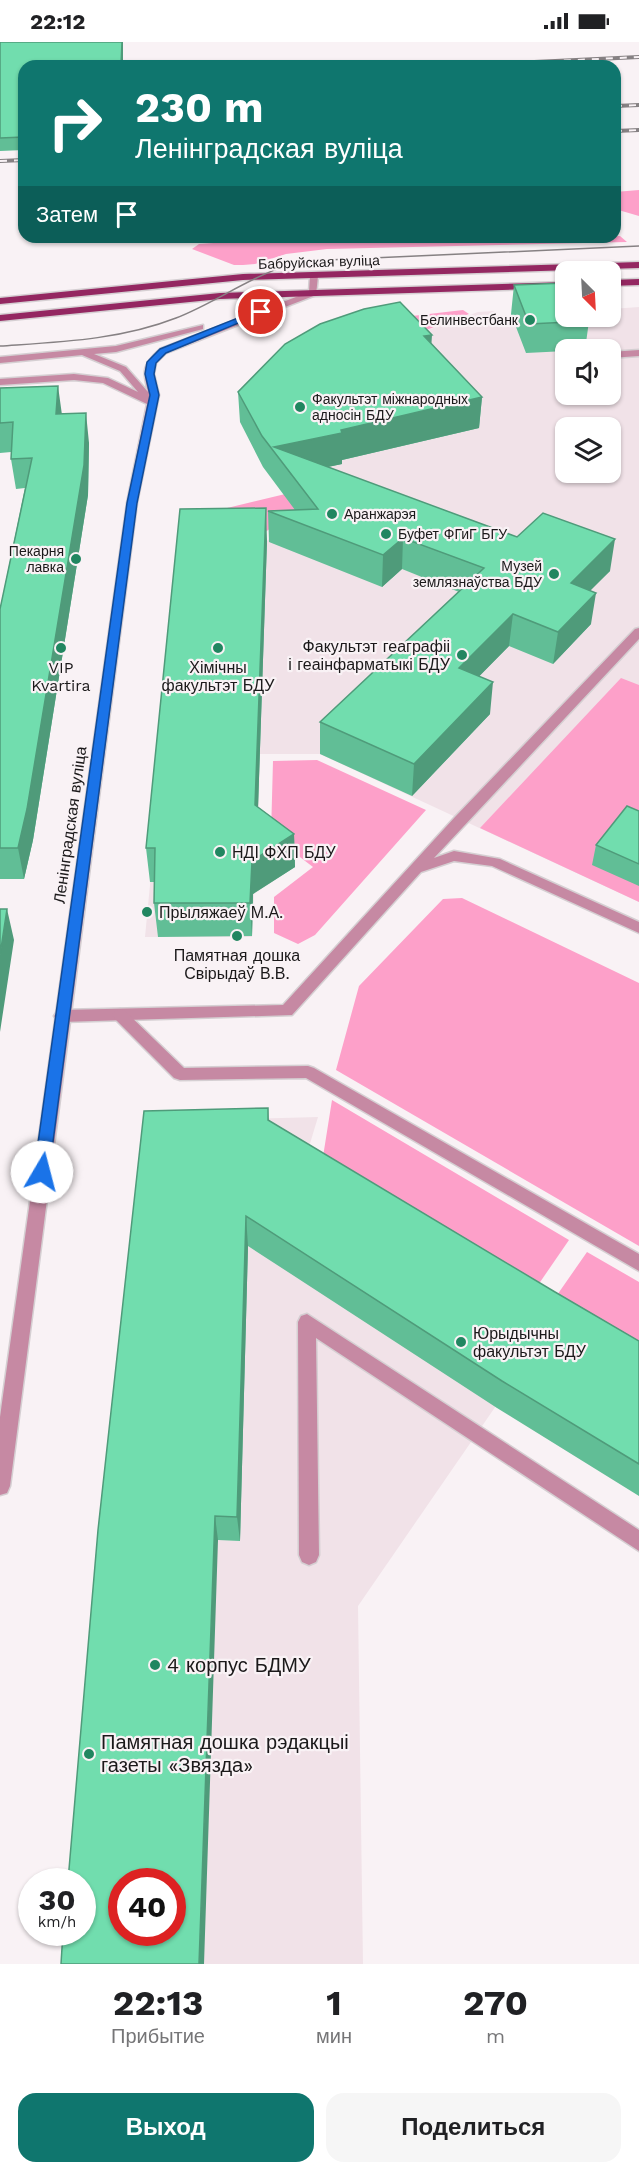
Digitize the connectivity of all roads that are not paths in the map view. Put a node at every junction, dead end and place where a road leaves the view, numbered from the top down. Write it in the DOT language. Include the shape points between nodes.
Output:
graph roads {
  1 [pos="639,265"];
  2 [pos="314,276"];
  3 [pos="639,282"];
  4 [pos="621,283"];
  5 [pos="555,285"];
  6 [pos="313,293"];
  7 [pos="0,300"];
  8 [pos="281,304"];
  9 [pos="0,318"];
  10 [pos="85,353"];
  11 [pos="639,353"];
  12 [pos="621,354"];
  13 [pos="0,360"];
  14 [pos="0,382"];
  15 [pos="152,402"];
  16 [pos="639,632"];
  17 [pos="418,868"];
  18 [pos="639,928"];
  19 [pos="120,1015"];
  20 [pos="62,1016"];
  21 [pos="639,1263"];
  22 [pos="0,1486"];
  23 [pos="639,1541"];
  24 [pos="309,1555"];
  1 -- 2 [label="main road, Бабруйская вуліца"];
  2 -- 6 [label="street"];
  2 -- 7 [label="main road, Бабруйская вуліца" via="190,281"];
  3 -- 4 [label="main road"];
  5 -- 6 [label="main road, Бабруйская вуліца"];
  6 -- 8 [label="street, Ленінградская вуліца"];
  6 -- 9 [label="main road, Бабруйская вуліца" via="211,297"];
  8 -- 10 [label="street" via="143,344"];
  8 -- 15 [label="street, Ленінградская вуліца" via="163,351 151,362"];
  10 -- 13 [label="street"];
  10 -- 15 [label="street" via="123,369"];
  11 -- 12 [label="street"];
  14 -- 15 [label="street" via="74,376 105,380"];
  15 -- 20 [label="street, Ленінградская вуліца" via="132,503"];
  16 -- 17 [label="street"];
  17 -- 18 [label="street" via="453,855 495,862"];
  17 -- 19 [label="street" via="287,1011"];
  19 -- 20 [label="street"];
  19 -- 21 [label="street" via="180,1074 308,1072"];
  20 -- 22 [label="street, Ленінградская вуліца"];
  23 -- 24 [label="street" via="307,1322"];
}
